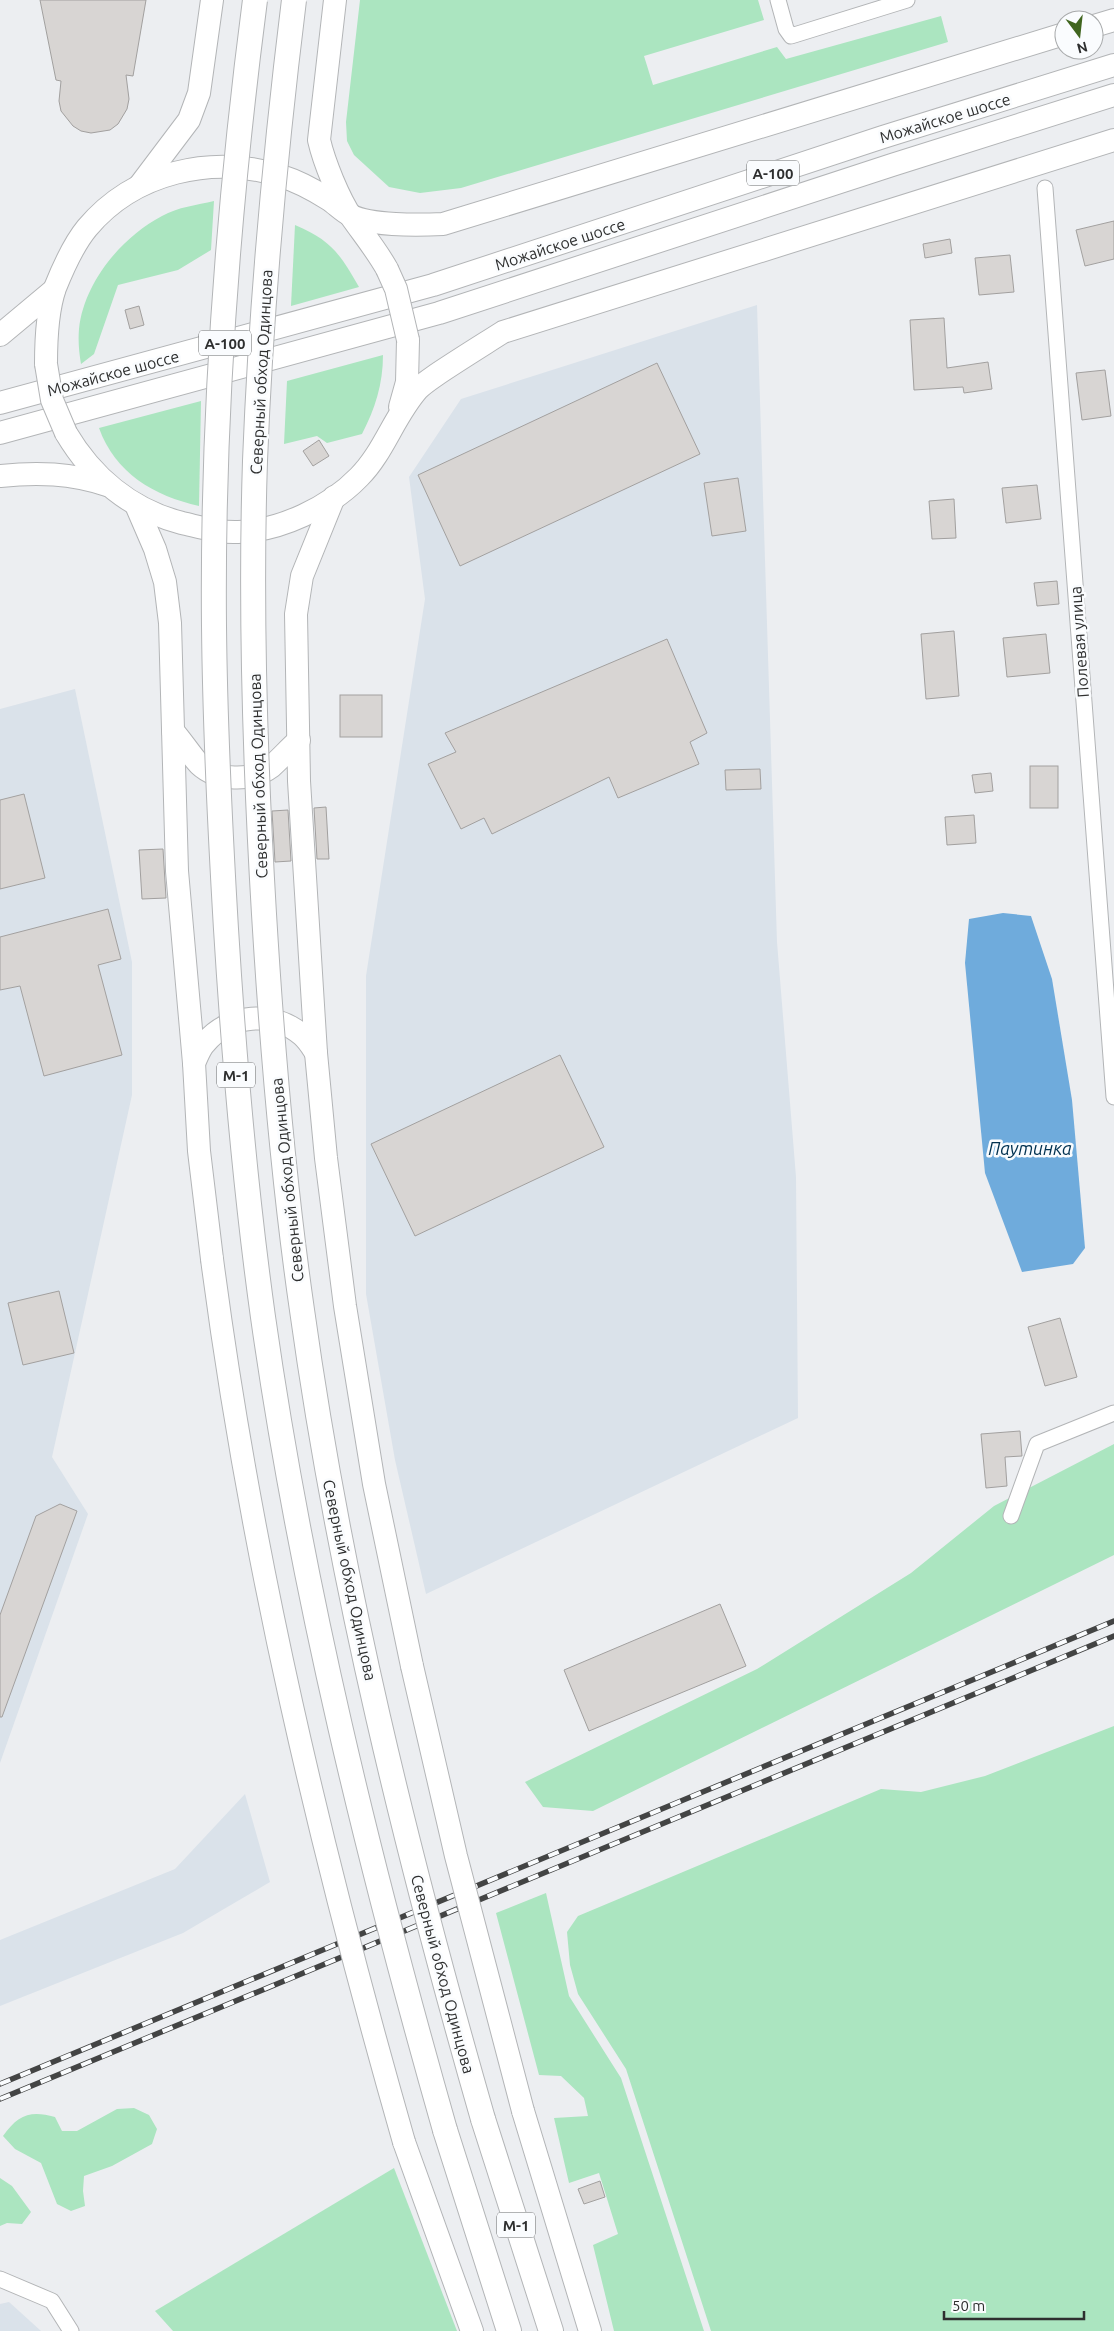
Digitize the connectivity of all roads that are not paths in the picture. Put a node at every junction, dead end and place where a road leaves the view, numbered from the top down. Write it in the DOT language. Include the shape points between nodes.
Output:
graph roads {
  1 [pos="212,0"];
  2 [pos="255,0"];
  3 [pos="294,0"];
  4 [pos="335,0"];
  5 [pos="778,0"];
  6 [pos="907,0"];
  7 [pos="1054,37"];
  8 [pos="1114,65"];
  9 [pos="1114,95"];
  10 [pos="1114,140"];
  11 [pos="139,187"];
  12 [pos="1045,188"];
  13 [pos="351,216"];
  14 [pos="54,290"];
  15 [pos="0,335"];
  16 [pos="0,403"];
  17 [pos="398,415"];
  18 [pos="0,433"];
  19 [pos="0,476"];
  20 [pos="109,485"];
  21 [pos="334,497"];
  22 [pos="136,505"];
  23 [pos="173,731"];
  24 [pos="299,740"];
  25 [pos="316,1053"];
  26 [pos="194,1063"];
  27 [pos="1114,1097"];
  28 [pos="1114,1413"];
  29 [pos="1011,1516"];
  30 [pos="0,2280"];
  31 [pos="71,2331"];
  32 [pos="472,2331"];
  33 [pos="509,2331"];
  34 [pos="551,2331"];
  35 [pos="590,2331"];
  1 -- 11 [label="main road" via="199,93 189,120"];
  2 -- 33 [label="highway, М-1, bridge" via="228,245 216,460 214,623 217,785 242,1149 266,1338 290,1484 323,1649 376,1876 445,2130"];
  3 -- 34 [label="highway, Северный обход Одинцова / М-1, bridge" via="268,248 255,462 253,622 256,793 280,1137 302,1312 329,1478 361,1641 448,1996 483,2119"];
  4 -- 13 [label="main road" via="319,140 322,156"];
  5 -- 6 [label="street" via="791,36"];
  7 -- 13 [label="main road" via="444,224 408,226"];
  8 -- 16 [label="main road, Можайское шоссе / А-100" via="433,285"];
  9 -- 18 [label="main road, Можайское шоссе / А-100" via="439,313"];
  10 -- 17 [label="main road" via="503,332 419,388"];
  11 -- 13 [label="main road" via="187,169 215,166 251,169 303,185"];
  11 -- 14 [label="main road" via="111,205 87,229 69,256"];
  12 -- 27 [label="street, Полевая улица"];
  13 -- 17 [label="main road, bridge" via="374,246 396,289 408,340 407,382"];
  14 -- 15 [label="main road"];
  14 -- 20 [label="main road, bridge" via="46,340 52,400 80,457"];
  17 -- 21 [label="main road" via="360,476"];
  19 -- 20 [label="main road" via="38,472 86,478"];
  20 -- 22 [label="main road"];
  21 -- 22 [label="main road" via="300,516 272,526 237,532 206,529 172,520"];
  21 -- 24 [label="main road" via="300,585 296,614"];
  22 -- 23 [label="main road" via="155,549 166,586"];
  23 -- 24 [label="main road" via="199,764 216,774 241,778 262,772"];
  23 -- 26 [label="main road" via="177,871"];
  24 -- 25 [label="main road"];
  25 -- 26 [label="main road" via="303,1035 284,1023 263,1018 241,1020 220,1028 204,1044"];
  25 -- 35 [label="main road, bridge" via="345,1306 374,1484 404,1632 456,1856 523,2111"];
  26 -- 32 [label="main road, bridge" via="198,1151 212,1259 250,1506 281,1659 334,1886 404,2142"];
  28 -- 29 [label="street" via="1037,1444"];
  30 -- 31 [label="street" via="52,2301"];
}
